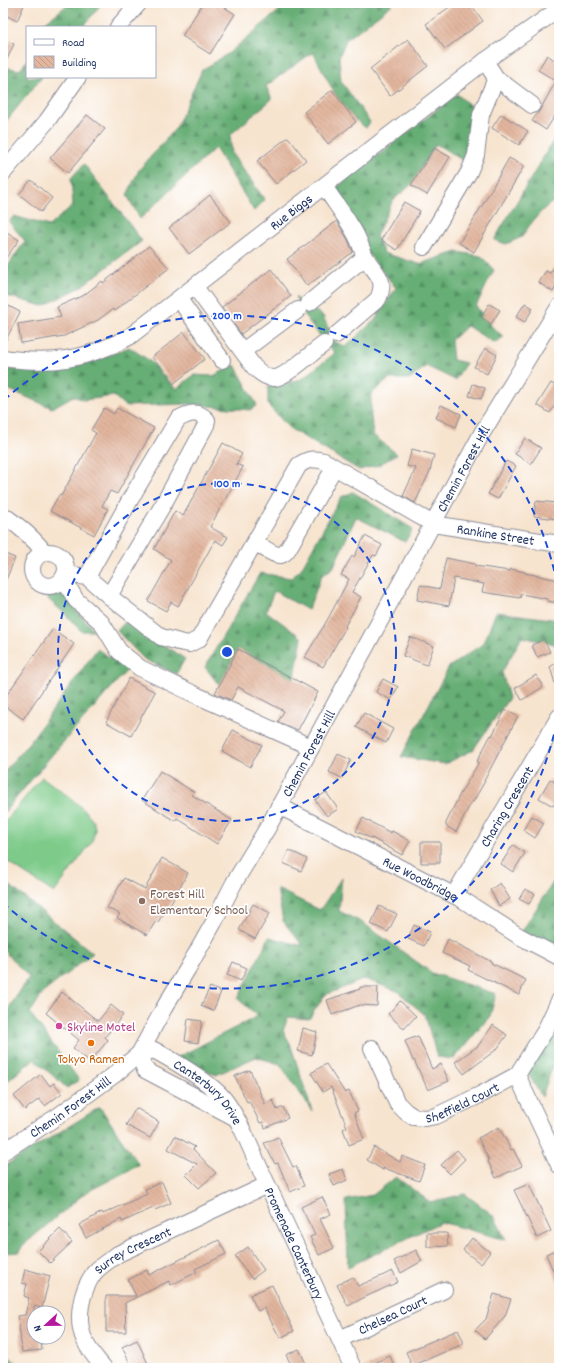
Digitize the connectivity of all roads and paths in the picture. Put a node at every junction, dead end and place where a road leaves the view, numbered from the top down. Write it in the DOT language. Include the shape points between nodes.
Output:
graph roads {
  1 [pos="139,3"];
  2 [pos="559,9"];
  3 [pos="119,26"];
  4 [pos="485,61"];
  5 [pos="77,78"];
  6 [pos="496,78"];
  7 [pos="532,104"];
  8 [pos="3,173"];
  9 [pos="324,186"];
  10 [pos="424,247"];
  11 [pos="365,257"];
  12 [pos="195,287"];
  13 [pos="179,299"];
  14 [pos="559,307"];
  15 [pos="243,351"];
  16 [pos="3,358"];
  17 [pos="222,360"];
  18 [pos="334,468"];
  19 [pos="3,515"];
  20 [pos="433,524"];
  21 [pos="254,542"];
  22 [pos="559,544"];
  23 [pos="44,552"];
  24 [pos="64,576"];
  25 [pos="87,577"];
  26 [pos="109,596"];
  27 [pos="559,717"];
  28 [pos="311,747"];
  29 [pos="279,806"];
  30 [pos="454,896"];
  31 [pos="559,957"];
  32 [pos="559,1001"];
  33 [pos="372,1048"];
  34 [pos="139,1054"];
  35 [pos="517,1075"];
  36 [pos="236,1118"];
  37 [pos="3,1152"];
  38 [pos="559,1165"];
  39 [pos="267,1185"];
  40 [pos="444,1290"];
  41 [pos="340,1339"];
  42 [pos="104,1368"];
  43 [pos="353,1368"];
  1 -- 3 [label="street"];
  2 -- 4 [label="street, Rue Biggs"];
  4 -- 6 [label="street"];
  4 -- 9 [label="street, Rue Biggs"];
  5 -- 8 [label="street" via="47,121"];
  6 -- 7 [label="street"];
  6 -- 10 [label="street" via="481,115 476,154 469,172"];
  9 -- 11 [label="street" via="352,227"];
  9 -- 12 [label="street, Rue Biggs"];
  11 -- 15 [label="street"];
  11 -- 15 [label="street" via="377,272 381,293 374,304 330,340 285,374 274,378 269,378 258,371"];
  12 -- 13 [label="street, Rue Biggs"];
  12 -- 15 [label="street"];
  13 -- 16 [label="street, Rue Biggs" via="129,337 96,352 60,361 38,362"];
  13 -- 17 [label="street"];
  14 -- 20 [label="street, Chemin Forest Hill" via="482,433"];
  18 -- 20 [label="street"];
  18 -- 21 [label="street" via="317,459 307,460 299,465"];
  18 -- 21 [label="street" via="284,553 275,554"];
  19 -- 23 [label="street" via="32,537"];
  20 -- 22 [label="street, Rankine Street"];
  20 -- 28 [label="street, Chemin Forest Hill"];
  21 -- 26 [label="street" via="199,639 189,644 161,637"];
  23 -- 24 [label="street" via="52,552 62,558 65,563"];
  23 -- 24 [label="street" via="33,563 33,574 36,579 44,585 50,585 59,582"];
  24 -- 25 [label="street"];
  24 -- 28 [label="street" via="76,600 101,622 119,650 140,668"];
  25 -- 26 [label="street"];
  25 -- 26 [label="street" via="178,419 190,413 203,416 207,420 206,425"];
  27 -- 30 [label="street, Charing Crescent"];
  28 -- 29 [label="street, Chemin Forest Hill"];
  29 -- 30 [label="street, Rue Woodbridge"];
  29 -- 34 [label="street, Chemin Forest Hill"];
  30 -- 31 [label="street, Rue Woodbridge"];
  32 -- 35 [label="street" via="545,1031"];
  33 -- 35 [label="street, Sheffield Court" via="397,1103 414,1117 436,1116"];
  34 -- 36 [label="street, Canterbury Drive" via="145,1070"];
  34 -- 37 [label="street, Chemin Forest Hill" via="58,1116"];
  35 -- 38 [label="street"];
  36 -- 39 [label="street, Promenade Canterbury"];
  39 -- 41 [label="street, Promenade Canterbury"];
  39 -- 42 [label="street, Surrey Crescent" via="118,1254 94,1273 85,1290 80,1323 84,1340"];
  40 -- 41 [label="street, Chelsea Court"];
  41 -- 43 [label="street, Promenade Canterbury"];
}
